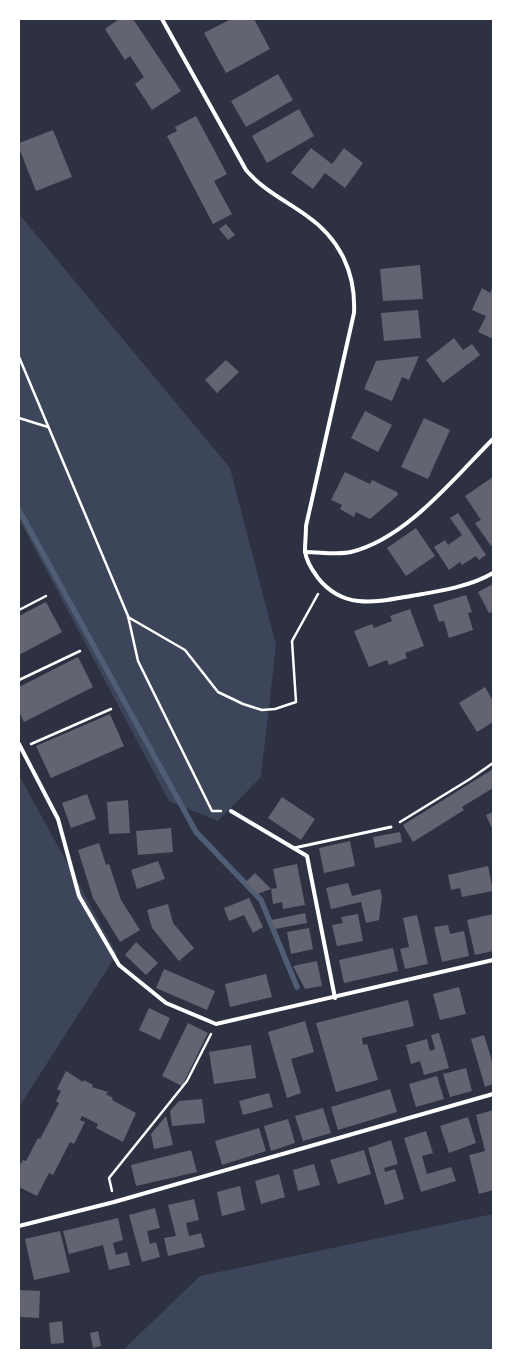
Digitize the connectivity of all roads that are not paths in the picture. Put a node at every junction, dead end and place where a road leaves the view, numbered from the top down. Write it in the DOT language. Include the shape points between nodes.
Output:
graph roads {
  1 [pos="162,19"];
  2 [pos="493,439"];
  3 [pos="306,552"];
  4 [pos="493,573"];
  5 [pos="20,746"];
  6 [pos="231,811"];
  7 [pos="390,827"];
  8 [pos="294,848"];
  9 [pos="493,960"];
  10 [pos="335,998"];
  11 [pos="493,1094"];
  12 [pos="19,1226"];
  1 -- 3 [label="street" via="246,170 257,183 324,230 338,249 350,273 355,295 354,313 306,526"];
  2 -- 3 [label="street" via="432,501 375,544 350,552"];
  3 -- 4 [label="street" via="311,570 323,584 347,600 381,601 436,592 485,578"];
  5 -- 10 [label="street" via="58,819 79,896 119,965 166,1002 216,1024"];
  6 -- 8 [label="street"];
  7 -- 8 [label="lane"];
  8 -- 10 [label="street" via="307,856"];
  9 -- 10 [label="street"];
  11 -- 12 [label="street" via="114,1202"];
}
